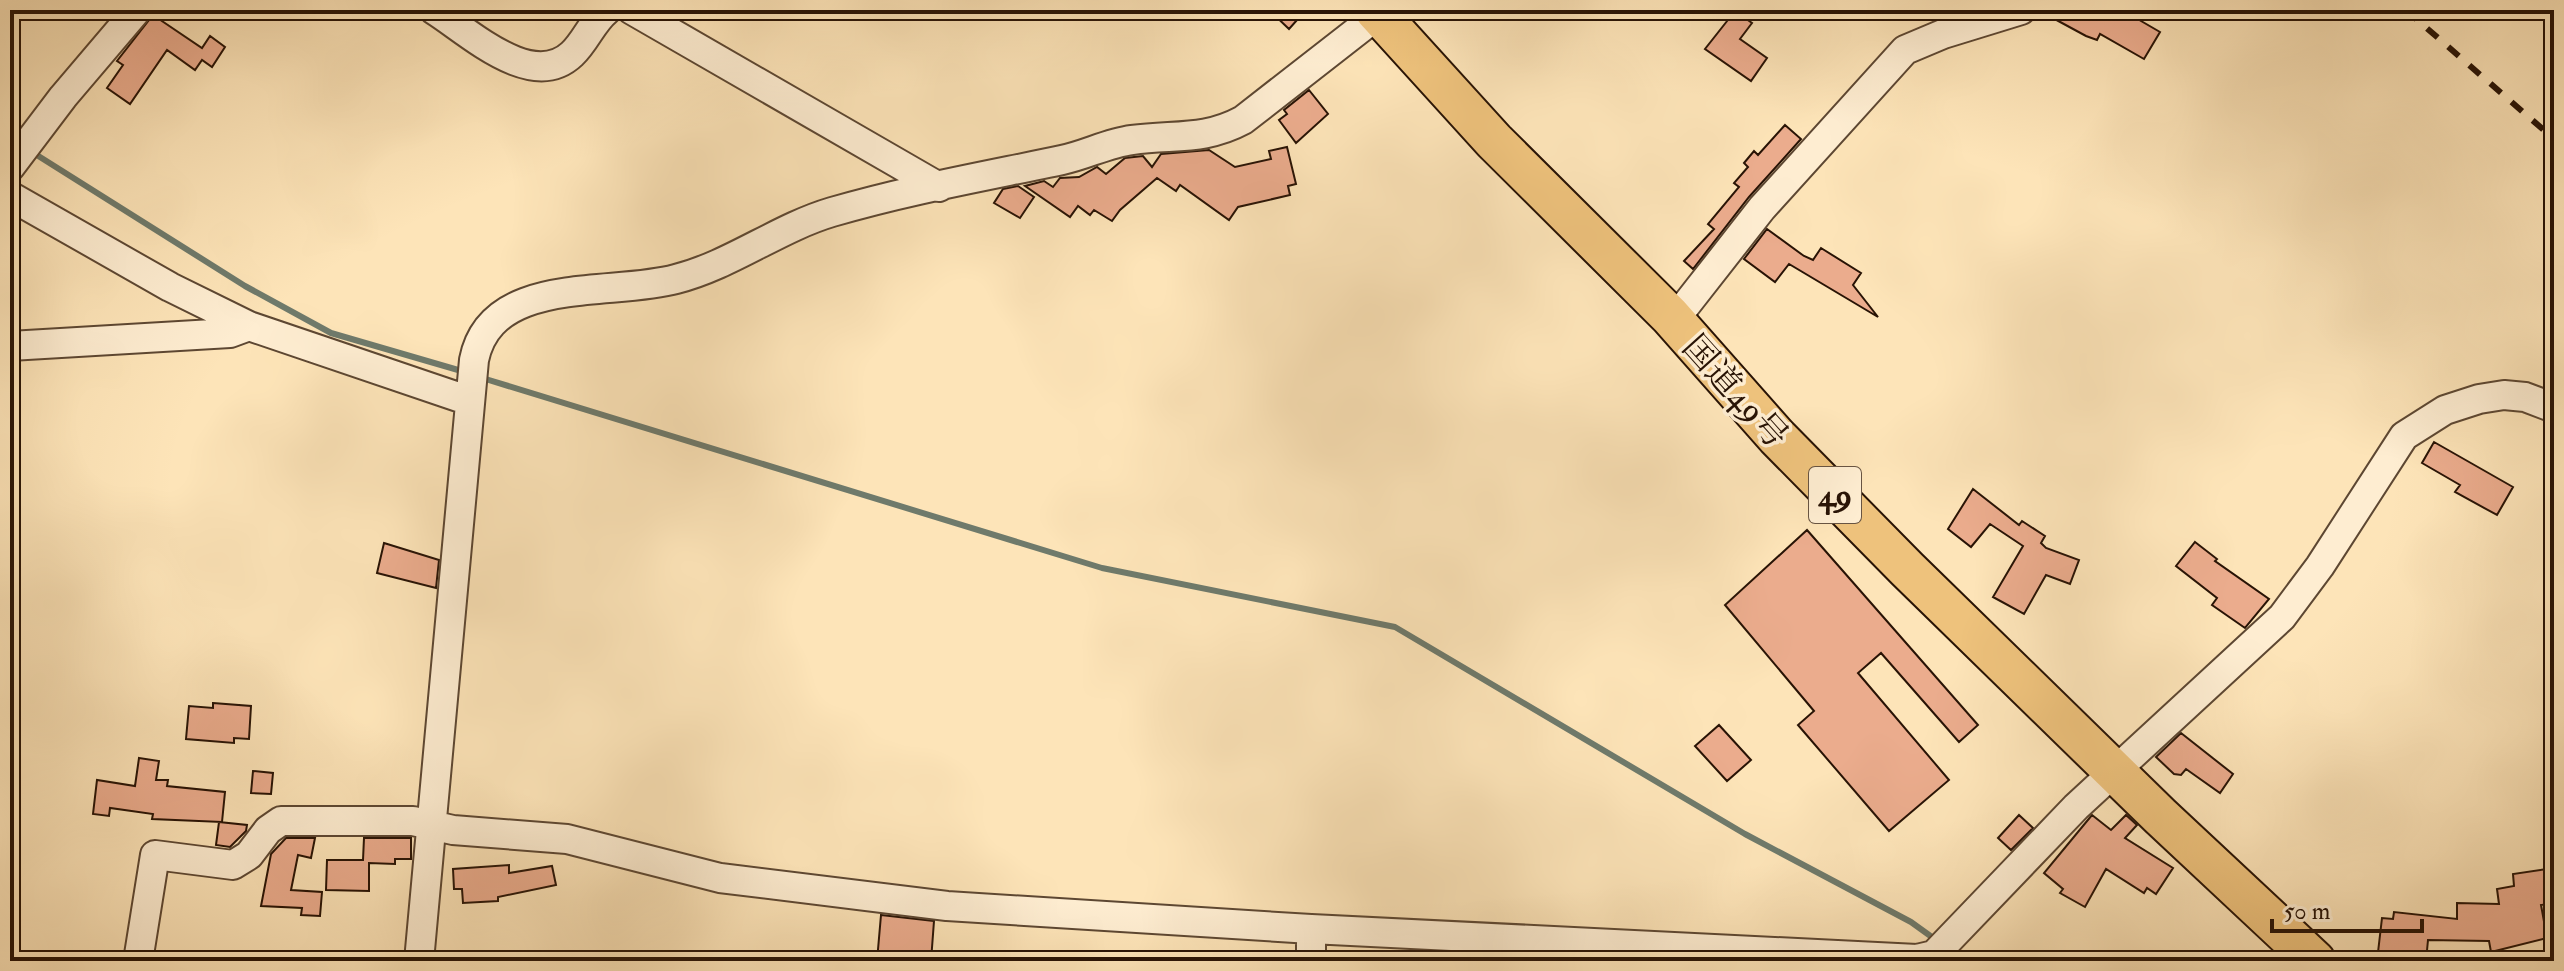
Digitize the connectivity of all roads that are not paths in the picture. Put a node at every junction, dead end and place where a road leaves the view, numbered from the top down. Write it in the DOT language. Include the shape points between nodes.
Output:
graph roads {
  1 [pos="137,10"];
  2 [pos="434,10"];
  3 [pos="607,10"];
  4 [pos="632,10"];
  5 [pos="2021,10"];
  6 [pos="1377,12"];
  7 [pos="10,167"];
  8 [pos="939,187"];
  9 [pos="10,196"];
  10 [pos="1670,316"];
  11 [pos="249,326"];
  12 [pos="10,346"];
  13 [pos="470,401"];
  14 [pos="2554,408"];
  15 [pos="2115,772"];
  16 [pos="433,825"];
  17 [pos="1311,929"];
  18 [pos="138,961"];
  19 [pos="419,961"];
  20 [pos="1311,961"];
  21 [pos="2315,961"];
  1 -- 7 [label="street"];
  2 -- 3 [label="street" via="517,62 541,67 564,61"];
  4 -- 8 [label="street"];
  5 -- 10 [label="street" via="1905,50 1762,208 1686,305"];
  6 -- 8 [label="street" via="1243,120 1221,131 1132,140"];
  6 -- 10 [label="highway, 国道49号 / 49" via="1494,141"];
  8 -- 13 [label="street" via="830,213 674,280 511,307 480,335"];
  9 -- 11 [label="street"];
  10 -- 15 [label="highway, 国道49号 / 49" via="1777,437"];
  11 -- 12 [label="street" via="230,333"];
  11 -- 13 [label="street"];
  13 -- 16 [label="street"];
  14 -- 15 [label="street" via="2525,397 2479,399 2445,410 2404,436 2282,617"];
  15 -- 17 [label="street" via="1934,955 1917,959"];
  15 -- 21 [label="highway, 国道49号 / 49"];
  16 -- 17 [label="street" via="592,843 720,878 947,906"];
  16 -- 18 [label="street" via="295,819 273,825 257,847 233,865 155,855"];
  16 -- 19 [label="street"];
  17 -- 20 [label="street"];
}
